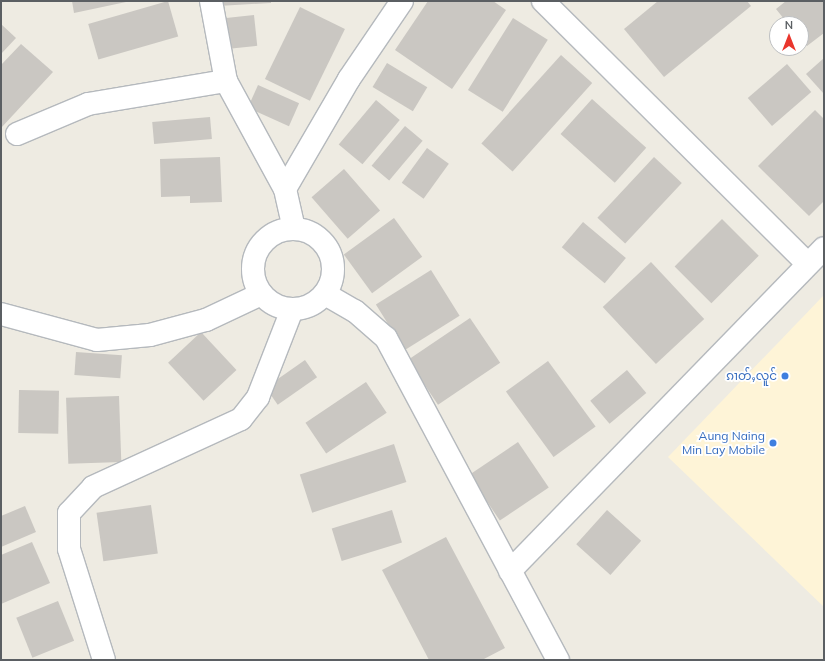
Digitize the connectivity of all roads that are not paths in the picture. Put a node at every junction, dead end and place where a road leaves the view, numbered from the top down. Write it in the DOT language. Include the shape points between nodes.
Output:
graph roads {
  1 [pos="211,1"];
  2 [pos="402,1"];
  3 [pos="543,1"];
  4 [pos="226,82"];
  5 [pos="17,134"];
  6 [pos="285,189"];
  7 [pos="294,229"];
  8 [pos="824,248"];
  9 [pos="808,264"];
  10 [pos="261,294"];
  11 [pos="325,294"];
  12 [pos="292,310"];
  13 [pos="1,314"];
  14 [pos="510,571"];
  15 [pos="104,660"];
  16 [pos="558,660"];
  1 -- 4 [label="street"];
  2 -- 6 [label="street" via="349,79"];
  3 -- 9 [label="street"];
  4 -- 5 [label="street" via="88,104"];
  4 -- 6 [label="street"];
  6 -- 7 [label="street"];
  7 -- 10 [label="street" via="269,237 259,248 253,270"];
  7 -- 11 [label="street" via="310,232 330,251 334,274"];
  8 -- 9 [label="street"];
  9 -- 14 [label="street"];
  10 -- 12 [label="street" via="282,308"];
  10 -- 13 [label="street" via="206,320 150,335 96,340"];
  11 -- 12 [label="street" via="315,303"];
  11 -- 14 [label="street" via="355,310 386,338"];
  12 -- 15 [label="street" via="258,397 241,419 93,488 69,513 69,548"];
  14 -- 16 [label="street"];
}
